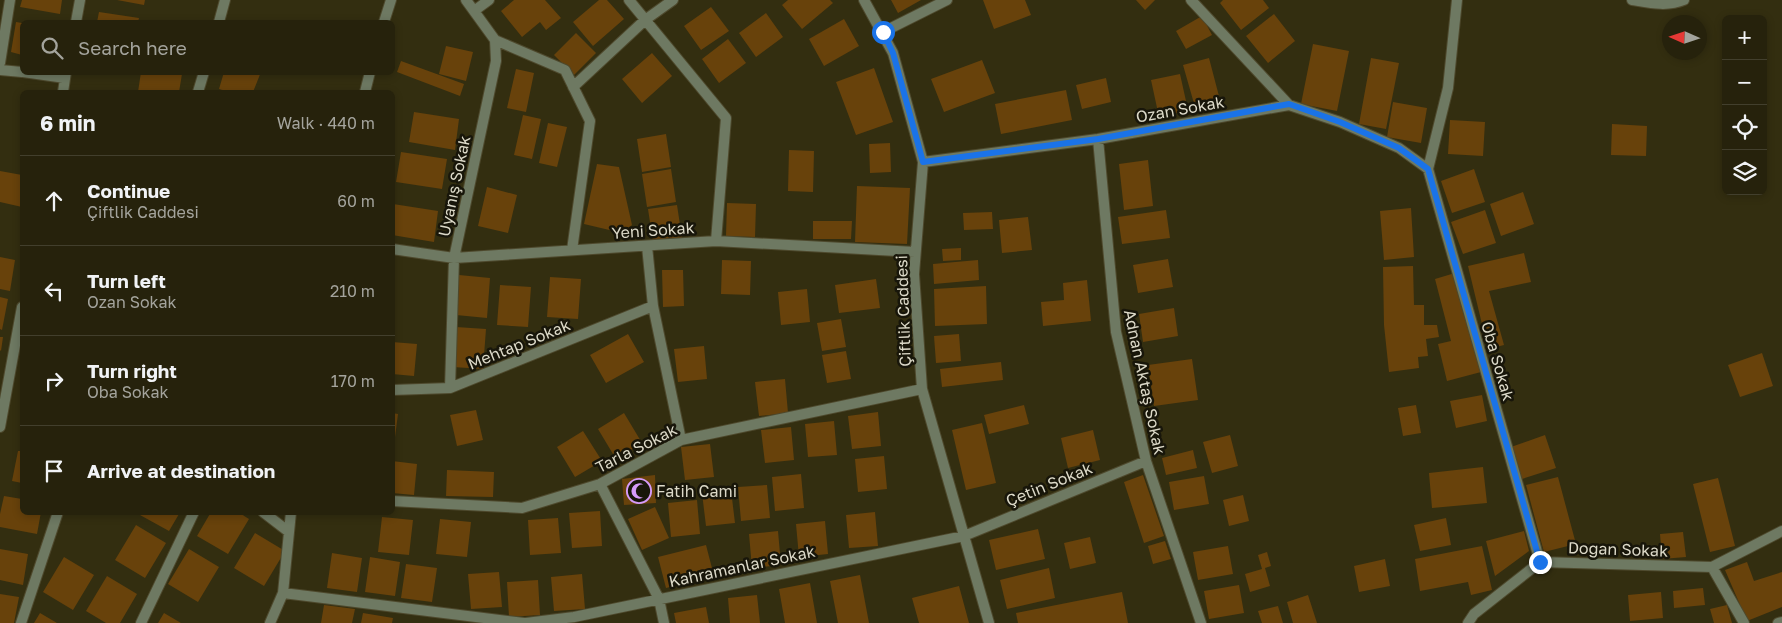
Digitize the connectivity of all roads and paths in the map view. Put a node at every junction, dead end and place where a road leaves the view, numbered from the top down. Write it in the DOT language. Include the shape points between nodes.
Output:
graph roads {
  1 [pos="10,0"];
  2 [pos="80,0"];
  3 [pos="225,0"];
  4 [pos="390,0"];
  5 [pos="466,0"];
  6 [pos="489,0"];
  7 [pos="629,0"];
  8 [pos="673,0"];
  9 [pos="864,0"];
  10 [pos="947,0"];
  11 [pos="1191,0"];
  12 [pos="1457,0"];
  13 [pos="1632,0"];
  14 [pos="1684,0"];
  15 [pos="474,12"];
  16 [pos="76,20"];
  17 [pos="220,20"];
  18 [pos="385,20"];
  19 [pos="646,20"];
  20 [pos="883,32"];
  21 [pos="495,40"];
  22 [pos="0,63"];
  23 [pos="0,70"];
  24 [pos="20,72"];
  25 [pos="66,75"];
  26 [pos="203,75"];
  27 [pos="369,75"];
  28 [pos="573,87"];
  29 [pos="63,90"];
  30 [pos="199,90"];
  31 [pos="366,90"];
  32 [pos="1289,104"];
  33 [pos="1098,139"];
  34 [pos="923,162"];
  35 [pos="1428,169"];
  36 [pos="716,241"];
  37 [pos="647,246"];
  38 [pos="395,249"];
  39 [pos="572,250"];
  40 [pos="915,252"];
  41 [pos="454,258"];
  42 [pos="653,306"];
  43 [pos="20,335"];
  44 [pos="18,363"];
  45 [pos="4,381"];
  46 [pos="450,388"];
  47 [pos="922,389"];
  48 [pos="395,390"];
  49 [pos="0,427"];
  50 [pos="681,440"];
  51 [pos="1146,461"];
  52 [pos="600,484"];
  53 [pos="395,501"];
  54 [pos="57,515"];
  55 [pos="193,515"];
  56 [pos="266,515"];
  57 [pos="291,515"];
  58 [pos="1782,531"];
  59 [pos="289,532"];
  60 [pos="964,536"];
  61 [pos="1540,562"];
  62 [pos="1712,567"];
  63 [pos="283,592"];
  64 [pos="659,599"];
  65 [pos="1782,622"];
  66 [pos="21,623"];
  67 [pos="140,623"];
  68 [pos="270,623"];
  69 [pos="525,623"];
  70 [pos="664,623"];
  71 [pos="989,623"];
  72 [pos="1201,623"];
  73 [pos="1468,623"];
  74 [pos="1744,623"];
  75 [pos="1778,623"];
  1 -- 22 [label="street"];
  2 -- 16 [label="street"];
  3 -- 17 [label="street"];
  4 -- 18 [label="street"];
  5 -- 15 [label="street"];
  6 -- 15 [label="street"];
  7 -- 19 [label="street"];
  8 -- 19 [label="street"];
  9 -- 20 [label="street, Çiftlik Caddesi"];
  10 -- 20 [label="street"];
  11 -- 32 [label="street"];
  12 -- 35 [label="street" via="1448,88"];
  13 -- 14 [label="street" via="1674,4"];
  15 -- 21 [label="street"];
  19 -- 28 [label="street"];
  19 -- 36 [label="street" via="726,118"];
  20 -- 34 [label="street, Çiftlik Caddesi" via="893,53"];
  21 -- 28 [label="street" via="565,70"];
  21 -- 41 [label="street, Uyanış Sokak" via="496,61"];
  23 -- 24 [label="street"];
  25 -- 29 [label="street"];
  26 -- 30 [label="street"];
  27 -- 31 [label="street"];
  28 -- 39 [label="street" via="590,121"];
  32 -- 33 [label="street, Ozan Sokak"];
  32 -- 35 [label="street, Ozan Sokak" via="1399,148"];
  33 -- 34 [label="street, Ozan Sokak"];
  33 -- 51 [label="street, Adnan Aktaş Sokak" via="1116,332"];
  34 -- 40 [label="street, Çiftlik Caddesi"];
  35 -- 61 [label="street, Oba Sokak"];
  36 -- 37 [label="street, Yeni Sokak"];
  36 -- 40 [label="street, Yeni Sokak"];
  37 -- 39 [label="street, Yeni Sokak"];
  37 -- 42 [label="street"];
  38 -- 41 [label="street, Yeni Sokak"];
  39 -- 41 [label="street, Yeni Sokak"];
  40 -- 47 [label="street, Çiftlik Caddesi"];
  41 -- 46 [label="street, Uyanış Sokak"];
  42 -- 46 [label="street, Mehtap Sokak"];
  42 -- 50 [label="street"];
  43 -- 44 [label="street"];
  44 -- 45 [label="street"];
  45 -- 49 [label="street"];
  46 -- 48 [label="street, Mehtap Sokak"];
  47 -- 50 [label="street, Tarla Sokak"];
  47 -- 60 [label="street, Çiftlik Caddesi"];
  50 -- 52 [label="street, Tarla Sokak"];
  51 -- 60 [label="street, Çetin Sokak"];
  51 -- 72 [label="street, Adnan Aktaş Sokak"];
  52 -- 53 [label="street, Tarla Sokak" via="522,508"];
  52 -- 64 [label="street"];
  54 -- 66 [label="street"];
  55 -- 67 [label="street"];
  56 -- 59 [label="street"];
  57 -- 59 [label="street"];
  58 -- 62 [label="street, Doğan Sokak"];
  59 -- 63 [label="street"];
  60 -- 64 [label="street, Kahramanlar Sokak"];
  60 -- 71 [label="street, Çiftlik Caddesi"];
  61 -- 62 [label="street, Doğan Sokak"];
  61 -- 73 [label="street" via="1474,614"];
  62 -- 74 [label="street"];
  63 -- 68 [label="street"];
  63 -- 69 [label="street, Kahramanlar Sokak"];
  64 -- 69 [label="street, Kahramanlar Sokak" via="574,617"];
  64 -- 70 [label="street"];
  65 -- 75 [label="street"];
}
